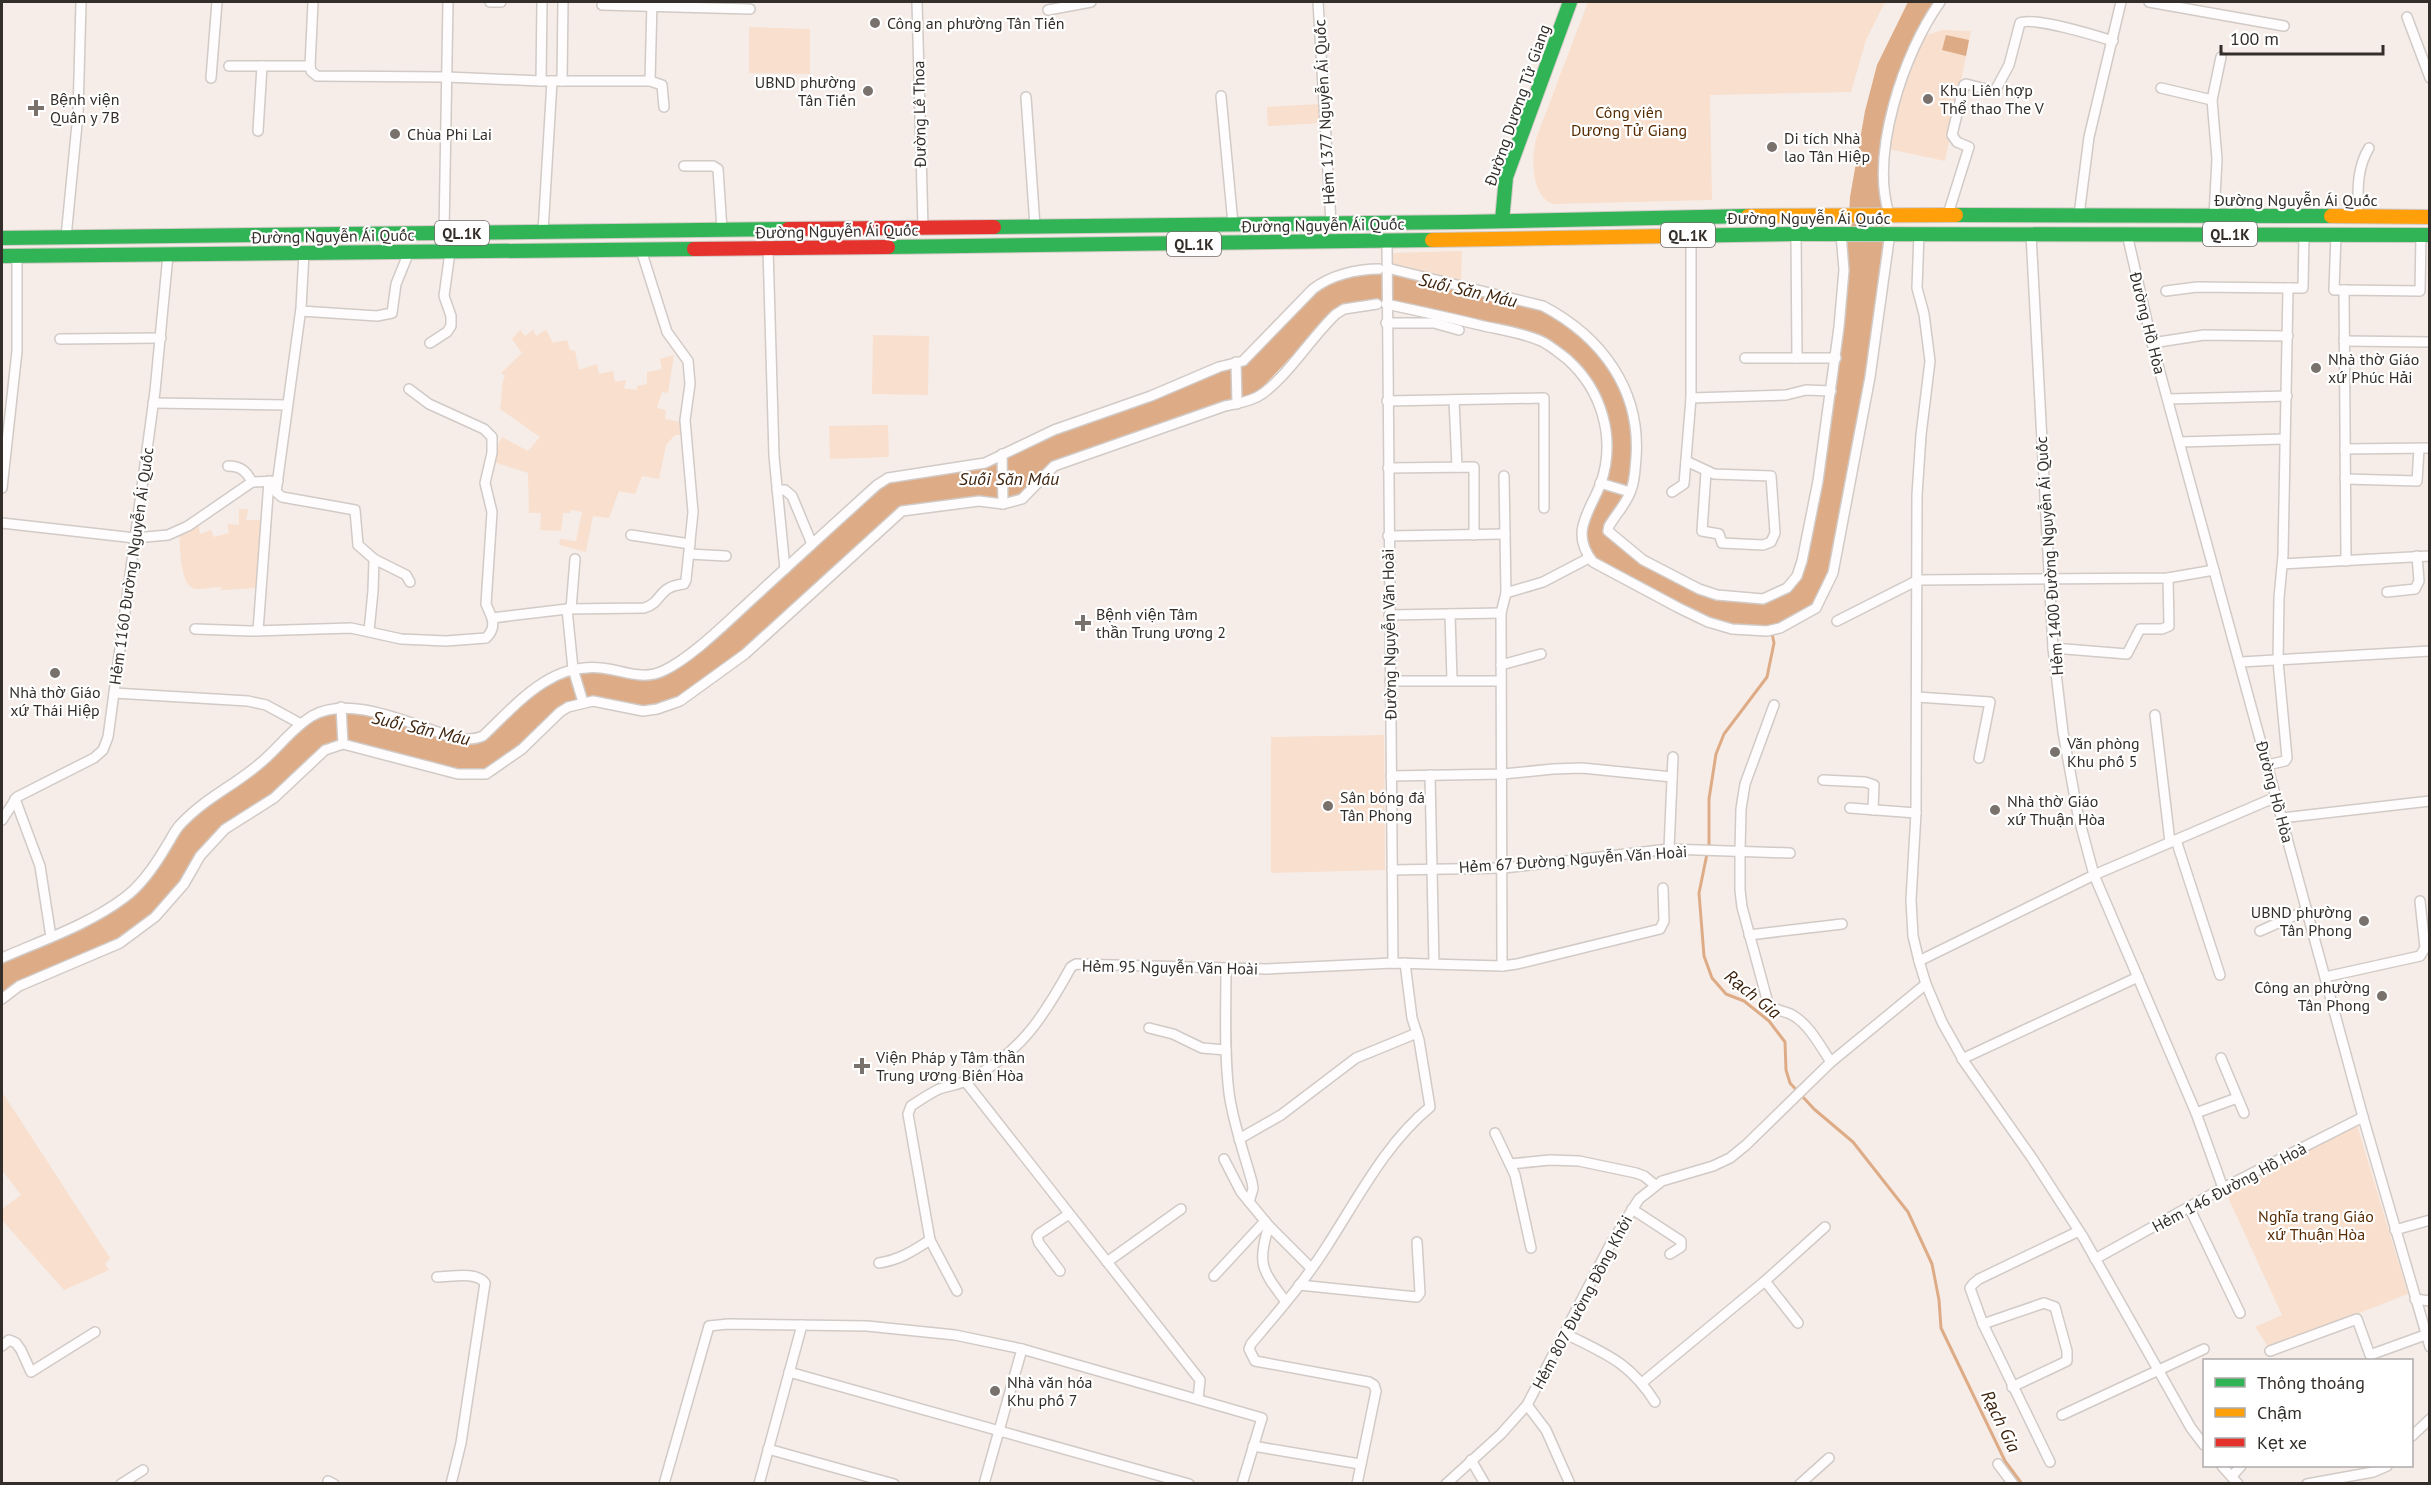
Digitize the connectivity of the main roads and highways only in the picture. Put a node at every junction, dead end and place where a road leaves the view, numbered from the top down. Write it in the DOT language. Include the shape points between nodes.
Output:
graph roads {
  1 [pos="1570,2"];
  2 [pos="2031,215"];
  3 [pos="2430,217"];
  4 [pos="1502,221"];
  5 [pos="923,227"];
  6 [pos="2031,234"];
  7 [pos="2425,235"];
  8 [pos="2,238"];
  9 [pos="1503,238"];
  10 [pos="924,246"];
  11 [pos="2,256"];
  1 -- 4 [label="main road, Đường Dương Tử Giang" via="1506,177"];
  2 -- 3 [label="main road, Đường Nguyễn Ái Quốc / QL.1K"];
  2 -- 4 [label="main road, Đường Nguyễn Ái Quốc / QL.1K" via="1839,214"];
  2 -- 6 [label="main road"];
  4 -- 5 [label="main road, Đường Nguyễn Ái Quốc / QL.1K"];
  4 -- 9 [label="main road, Đường Dương Tử Giang"];
  5 -- 8 [label="main road, Đường Nguyễn Ái Quốc / QL.1K"];
  5 -- 10 [label="main road"];
  6 -- 7 [label="main road, Đường Nguyễn Ái Quốc / QL.1K"];
  6 -- 9 [label="main road, Đường Nguyễn Ái Quốc / QL.1K"];
  9 -- 10 [label="main road, Đường Nguyễn Ái Quốc / QL.1K"];
  10 -- 11 [label="main road, Đường Nguyễn Ái Quốc / QL.1K"];
}
